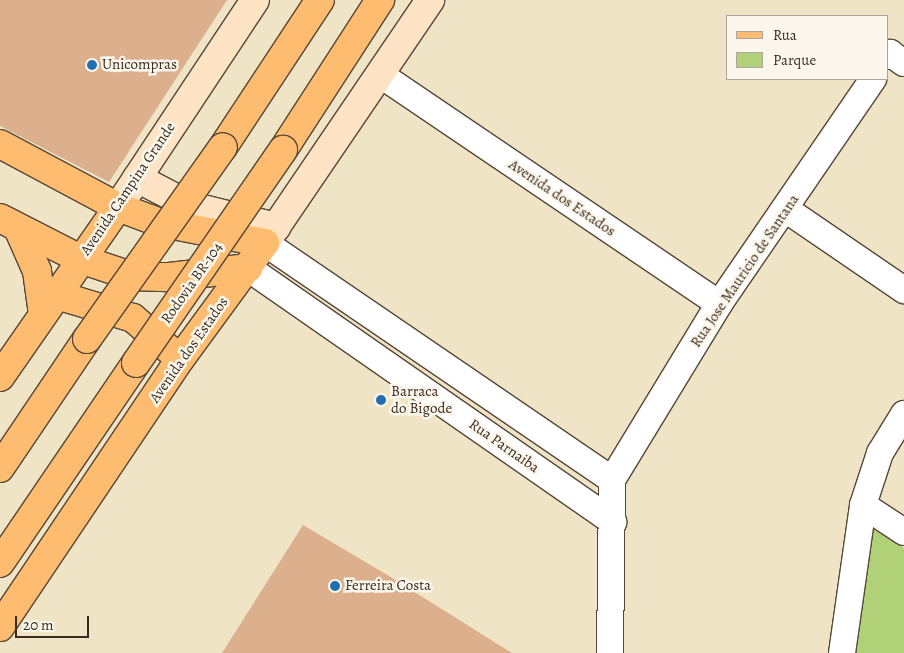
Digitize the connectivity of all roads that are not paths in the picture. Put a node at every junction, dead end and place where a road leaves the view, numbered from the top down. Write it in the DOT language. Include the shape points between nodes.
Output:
graph roads {
  1 [pos="320,0"];
  2 [pos="380,0"];
  3 [pos="430,0"];
  4 [pos="253,1"];
  5 [pos="381,75"];
  6 [pos="872,80"];
  7 [pos="0,144"];
  8 [pos="137,178"];
  9 [pos="118,207"];
  10 [pos="787,210"];
  11 [pos="9,223"];
  12 [pos="271,235"];
  13 [pos="80,259"];
  14 [pos="248,268"];
  15 [pos="904,290"];
  16 [pos="719,304"];
  17 [pos="50,305"];
  18 [pos="180,359"];
  19 [pos="0,378"];
  20 [pos="904,414"];
  21 [pos="0,468"];
  22 [pos="612,480"];
  23 [pos="862,506"];
  24 [pos="613,522"];
  25 [pos="904,532"];
  26 [pos="0,563"];
  27 [pos="0,627"];
  28 [pos="610,653"];
  29 [pos="842,653"];
  1 -- 21 [label="main road, bridge" via="223,147"];
  2 -- 26 [label="main road, Rodovia BR-104, bridge" via="283,150"];
  3 -- 5 [label="main road, Avenida dos Estados"];
  4 -- 8 [label="main road, Avenida Campina Grande"];
  5 -- 12 [label="main road, Avenida dos Estados"];
  5 -- 16 [label="street, Avenida dos Estados"];
  6 -- 10 [label="street, Rua Jose Mauricio de Santana"];
  7 -- 9 [label="main road"];
  8 -- 9 [label="main road, Avenida Campina Grande"];
  8 -- 12 [label="main road" via="191,206"];
  9 -- 12 [label="main road" via="158,222"];
  9 -- 13 [label="main road, Avenida Campina Grande"];
  10 -- 15 [label="street"];
  10 -- 16 [label="street, Rua Jose Mauricio de Santana"];
  11 -- 13 [label="main road"];
  11 -- 17 [label="main road" via="37,271"];
  12 -- 14 [label="main road, Avenida dos Estados"];
  12 -- 22 [label="street"];
  13 -- 14 [label="main road" via="130,276 169,277"];
  13 -- 17 [label="main road, Avenida Campina Grande"];
  14 -- 18 [label="main road, Avenida dos Estados"];
  14 -- 24 [label="street, Rua Parnaiba"];
  16 -- 22 [label="street, Rua Jose Mauricio de Santana"];
  17 -- 18 [label="main road" via="133,318"];
  17 -- 19 [label="main road, Avenida Campina Grande"];
  18 -- 27 [label="main road, Avenida dos Estados"];
  20 -- 23 [label="street" via="880,453"];
  22 -- 24 [label="street"];
  23 -- 25 [label="street"];
  23 -- 29 [label="street"];
  24 -- 28 [label="street"];
}
